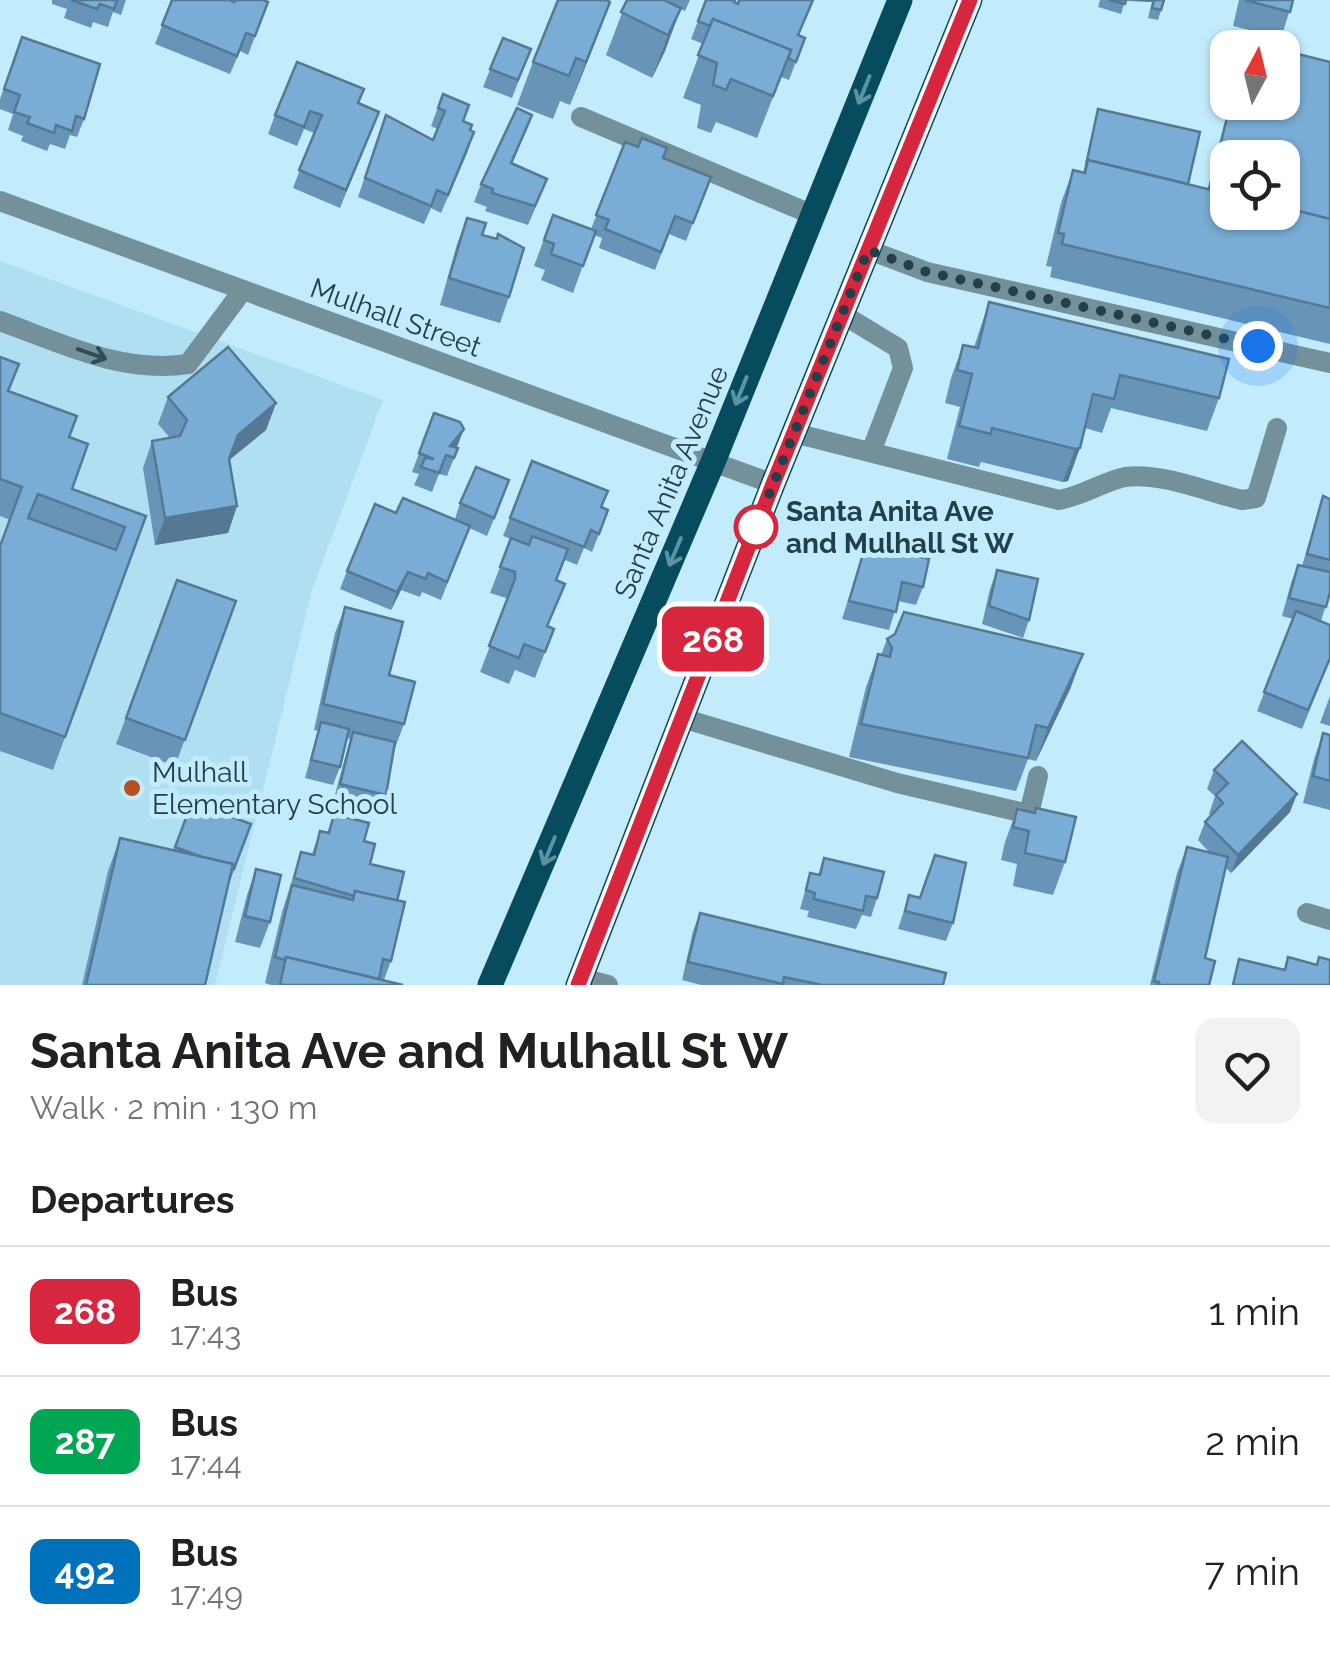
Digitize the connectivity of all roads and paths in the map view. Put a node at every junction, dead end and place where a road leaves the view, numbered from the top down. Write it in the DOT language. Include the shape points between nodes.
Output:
graph roads {
  1 [pos="900,0"];
  2 [pos="970,0"];
  3 [pos="582,117"];
  4 [pos="0,200"];
  5 [pos="813,215"];
  6 [pos="868,250"];
  7 [pos="244,290"];
  8 [pos="842,314"];
  9 [pos="0,320"];
  10 [pos="1330,363"];
  11 [pos="1277,428"];
  12 [pos="794,433"];
  13 [pos="871,452"];
  14 [pos="713,462"];
  15 [pos="773,484"];
  16 [pos="682,718"];
  17 [pos="1038,776"];
  18 [pos="1307,913"];
  19 [pos="1330,920"];
  20 [pos="579,981"];
  21 [pos="490,985"];
  22 [pos="608,985"];
  1 -- 5 [label="main road, Santa Anita Avenue, one-way"];
  2 -- 6 [label="main road"];
  3 -- 5 [label="street"];
  4 -- 7 [label="street, Mulhall Street"];
  5 -- 14 [label="main road, Santa Anita Avenue, one-way"];
  6 -- 8 [label="main road"];
  6 -- 10 [label="street" via="927,272"];
  9 -- 7 [label="street, one-way" via="104,359 162,368 188,364"];
  7 -- 14 [label="street, Mulhall Street"];
  8 -- 12 [label="main road"];
  8 -- 13 [label="street" via="898,348 903,368"];
  11 -- 13 [label="street" via="1256,498 1242,500 1124,478 1058,500"];
  12 -- 13 [label="street"];
  12 -- 15 [label="main road"];
  14 -- 15 [label="street, Mulhall Street"];
  14 -- 21 [label="main road, Santa Anita Avenue, one-way"];
  15 -- 16 [label="main road"];
  16 -- 17 [label="street" via="1030,814"];
  16 -- 20 [label="main road"];
  18 -- 19 [label="street"];
  20 -- 22 [label="street"];
}
